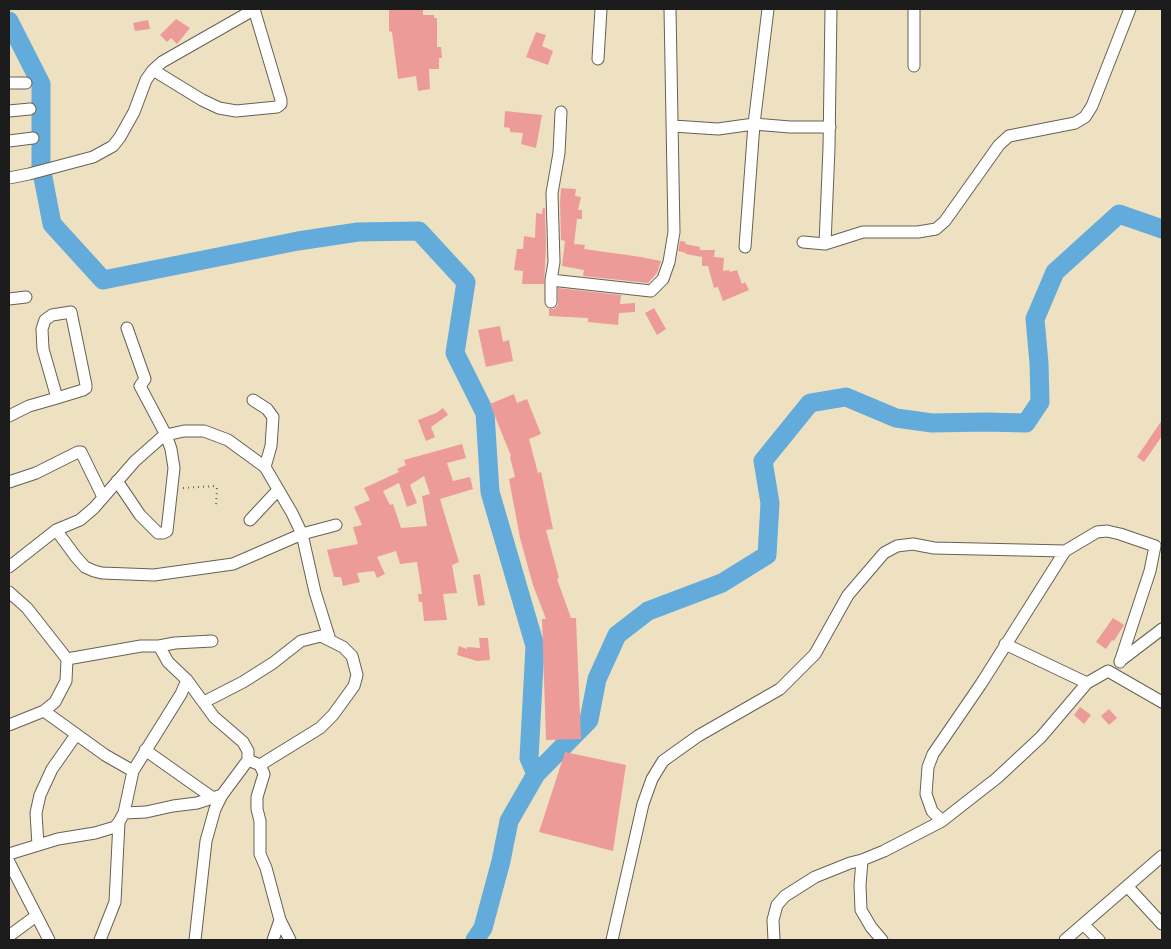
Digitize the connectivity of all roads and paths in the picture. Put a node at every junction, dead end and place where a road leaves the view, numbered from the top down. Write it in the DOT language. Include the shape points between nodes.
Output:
graph roads {
  1 [pos="254,9"];
  2 [pos="601,9"];
  3 [pos="670,9"];
  4 [pos="768,9"];
  5 [pos="831,9"];
  6 [pos="914,9"];
  7 [pos="1130,9"];
  8 [pos="233,14"];
  9 [pos="598,59"];
  10 [pos="914,66"];
  11 [pos="153,70"];
  12 [pos="9,83"];
  13 [pos="26,83"];
  14 [pos="30,109"];
  15 [pos="9,111"];
  16 [pos="561,112"];
  17 [pos="754,124"];
  18 [pos="673,126"];
  19 [pos="830,127"];
  20 [pos="33,138"];
  21 [pos="9,141"];
  22 [pos="9,178"];
  23 [pos="803,242"];
  24 [pos="825,244"];
  25 [pos="745,247"];
  26 [pos="552,280"];
  27 [pos="26,297"];
  28 [pos="9,300"];
  29 [pos="551,302"];
  30 [pos="127,328"];
  31 [pos="57,398"];
  32 [pos="252,400"];
  33 [pos="9,416"];
  34 [pos="166,435"];
  35 [pos="265,467"];
  36 [pos="9,482"];
  37 [pos="117,482"];
  38 [pos="173,488"];
  39 [pos="278,490"];
  40 [pos="104,497"];
  41 [pos="216,506"];
  42 [pos="250,520"];
  43 [pos="336,525"];
  44 [pos="56,530"];
  45 [pos="302,534"];
  46 [pos="1159,545"];
  47 [pos="1065,550"];
  48 [pos="9,567"];
  49 [pos="9,592"];
  50 [pos="1162,629"];
  51 [pos="330,640"];
  52 [pos="212,641"];
  53 [pos="1005,644"];
  54 [pos="159,646"];
  55 [pos="67,660"];
  56 [pos="1120,662"];
  57 [pos="1108,671"];
  58 [pos="187,680"];
  59 [pos="1087,683"];
  60 [pos="204,702"];
  61 [pos="1162,702"];
  62 [pos="44,711"];
  63 [pos="9,725"];
  64 [pos="76,735"];
  65 [pos="145,750"];
  66 [pos="248,760"];
  67 [pos="260,765"];
  68 [pos="132,771"];
  69 [pos="217,796"];
  70 [pos="122,818"];
  71 [pos="942,820"];
  72 [pos="38,845"];
  73 [pos="9,854"];
  74 [pos="1162,856"];
  75 [pos="862,860"];
  76 [pos="9,862"];
  77 [pos="1127,886"];
  78 [pos="36,916"];
  79 [pos="280,920"];
  80 [pos="1162,924"];
  81 [pos="1084,925"];
  82 [pos="9,936"];
  83 [pos="49,940"];
  84 [pos="100,940"];
  85 [pos="195,940"];
  86 [pos="273,940"];
  87 [pos="290,940"];
  88 [pos="612,940"];
  89 [pos="774,940"];
  90 [pos="882,940"];
  91 [pos="1065,940"];
  92 [pos="1099,940"];
  1 -- 8 [label="street"];
  1 -- 11 [label="street" via="281,100 277,107 236,111 219,108"];
  2 -- 9 [label="street"];
  3 -- 18 [label="street"];
  4 -- 17 [label="street"];
  5 -- 19 [label="street"];
  6 -- 10 [label="street"];
  7 -- 24 [label="street" via="1085,117 1009,136 936,229 863,232"];
  8 -- 11 [label="street"];
  11 -- 22 [label="street" via="134,112 113,146 92,157"];
  12 -- 13 [label="street"];
  14 -- 15 [label="street"];
  16 -- 26 [label="street" via="559,154 552,193"];
  17 -- 18 [label="street" via="718,129"];
  17 -- 19 [label="street"];
  17 -- 25 [label="street"];
  18 -- 26 [label="street" via="674,232 663,279 651,291"];
  19 -- 24 [label="street"];
  20 -- 21 [label="street"];
  23 -- 24 [label="street"];
  26 -- 29 [label="street"];
  27 -- 28 [label="street"];
  30 -- 34 [label="street" via="145,379 140,386"];
  31 -- 31 [label="street" via="43,349 42,329 45,320 52,315 71,312 86,385 83,390"];
  31 -- 33 [label="street"];
  32 -- 35 [label="street" via="273,417 272,446"];
  34 -- 35 [label="street" via="204,431 228,440"];
  34 -- 37 [label="street" via="135,461"];
  34 -- 38 [label="street" via="174,468"];
  35 -- 39 [label="street"];
  36 -- 40 [label="street" via="81,452"];
  37 -- 38 [label="street" via="140,515 158,533 167,531"];
  37 -- 40 [label="street"];
  38 -- 41 [label="path" via="216,486"];
  39 -- 42 [label="street"];
  39 -- 45 [label="street"];
  40 -- 44 [label="street" via="80,520"];
  43 -- 45 [label="street"];
  44 -- 45 [label="street" via="85,567 102,573 154,575 233,564"];
  44 -- 48 [label="street"];
  45 -- 51 [label="street"];
  46 -- 47 [label="street" via="1107,531 1097,532"];
  46 -- 56 [label="street"];
  47 -- 53 [label="street"];
  47 -- 88 [label="street" via="934,548 913,544 897,546 884,553 848,595 814,654 780,689 698,736 663,761 652,778 643,804"];
  49 -- 55 [label="street" via="28,608"];
  50 -- 56 [label="street"];
  51 -- 60 [label="street" via="321,636 301,641 243,682"];
  51 -- 67 [label="street" via="352,656 357,675 354,686 320,728"];
  52 -- 54 [label="street"];
  53 -- 59 [label="street"];
  53 -- 71 [label="street" via="933,754 928,767 927,801"];
  54 -- 55 [label="street" via="141,646"];
  54 -- 58 [label="street" via="168,662"];
  55 -- 62 [label="street" via="66,681 55,702"];
  56 -- 57 [label="street"];
  57 -- 59 [label="street"];
  57 -- 61 [label="street"];
  58 -- 60 [label="street"];
  58 -- 65 [label="street"];
  59 -- 71 [label="street" via="1041,737 997,778"];
  60 -- 66 [label="street" via="214,717 243,742"];
  62 -- 63 [label="street"];
  62 -- 64 [label="street"];
  64 -- 68 [label="street"];
  64 -- 72 [label="street" via="52,769 40,795 36,813"];
  65 -- 68 [label="street"];
  65 -- 69 [label="street"];
  66 -- 67 [label="street"];
  66 -- 69 [label="street"];
  67 -- 79 [label="street" via="264,774 257,797 260,854"];
  68 -- 70 [label="street"];
  69 -- 70 [label="street"];
  69 -- 85 [label="street" via="206,841"];
  70 -- 72 [label="street" via="115,827"];
  70 -- 84 [label="street" via="115,902"];
  71 -- 75 [label="street"];
  72 -- 73 [label="street"];
  74 -- 77 [label="street"];
  75 -- 89 [label="street" via="815,877 784,896 773,920"];
  75 -- 90 [label="street" via="862,910"];
  76 -- 78 [label="street"];
  77 -- 80 [label="street"];
  77 -- 81 [label="street"];
  78 -- 82 [label="street"];
  78 -- 83 [label="street"];
  79 -- 86 [label="street"];
  79 -- 87 [label="street"];
  81 -- 91 [label="street"];
  81 -- 92 [label="street"];
}
